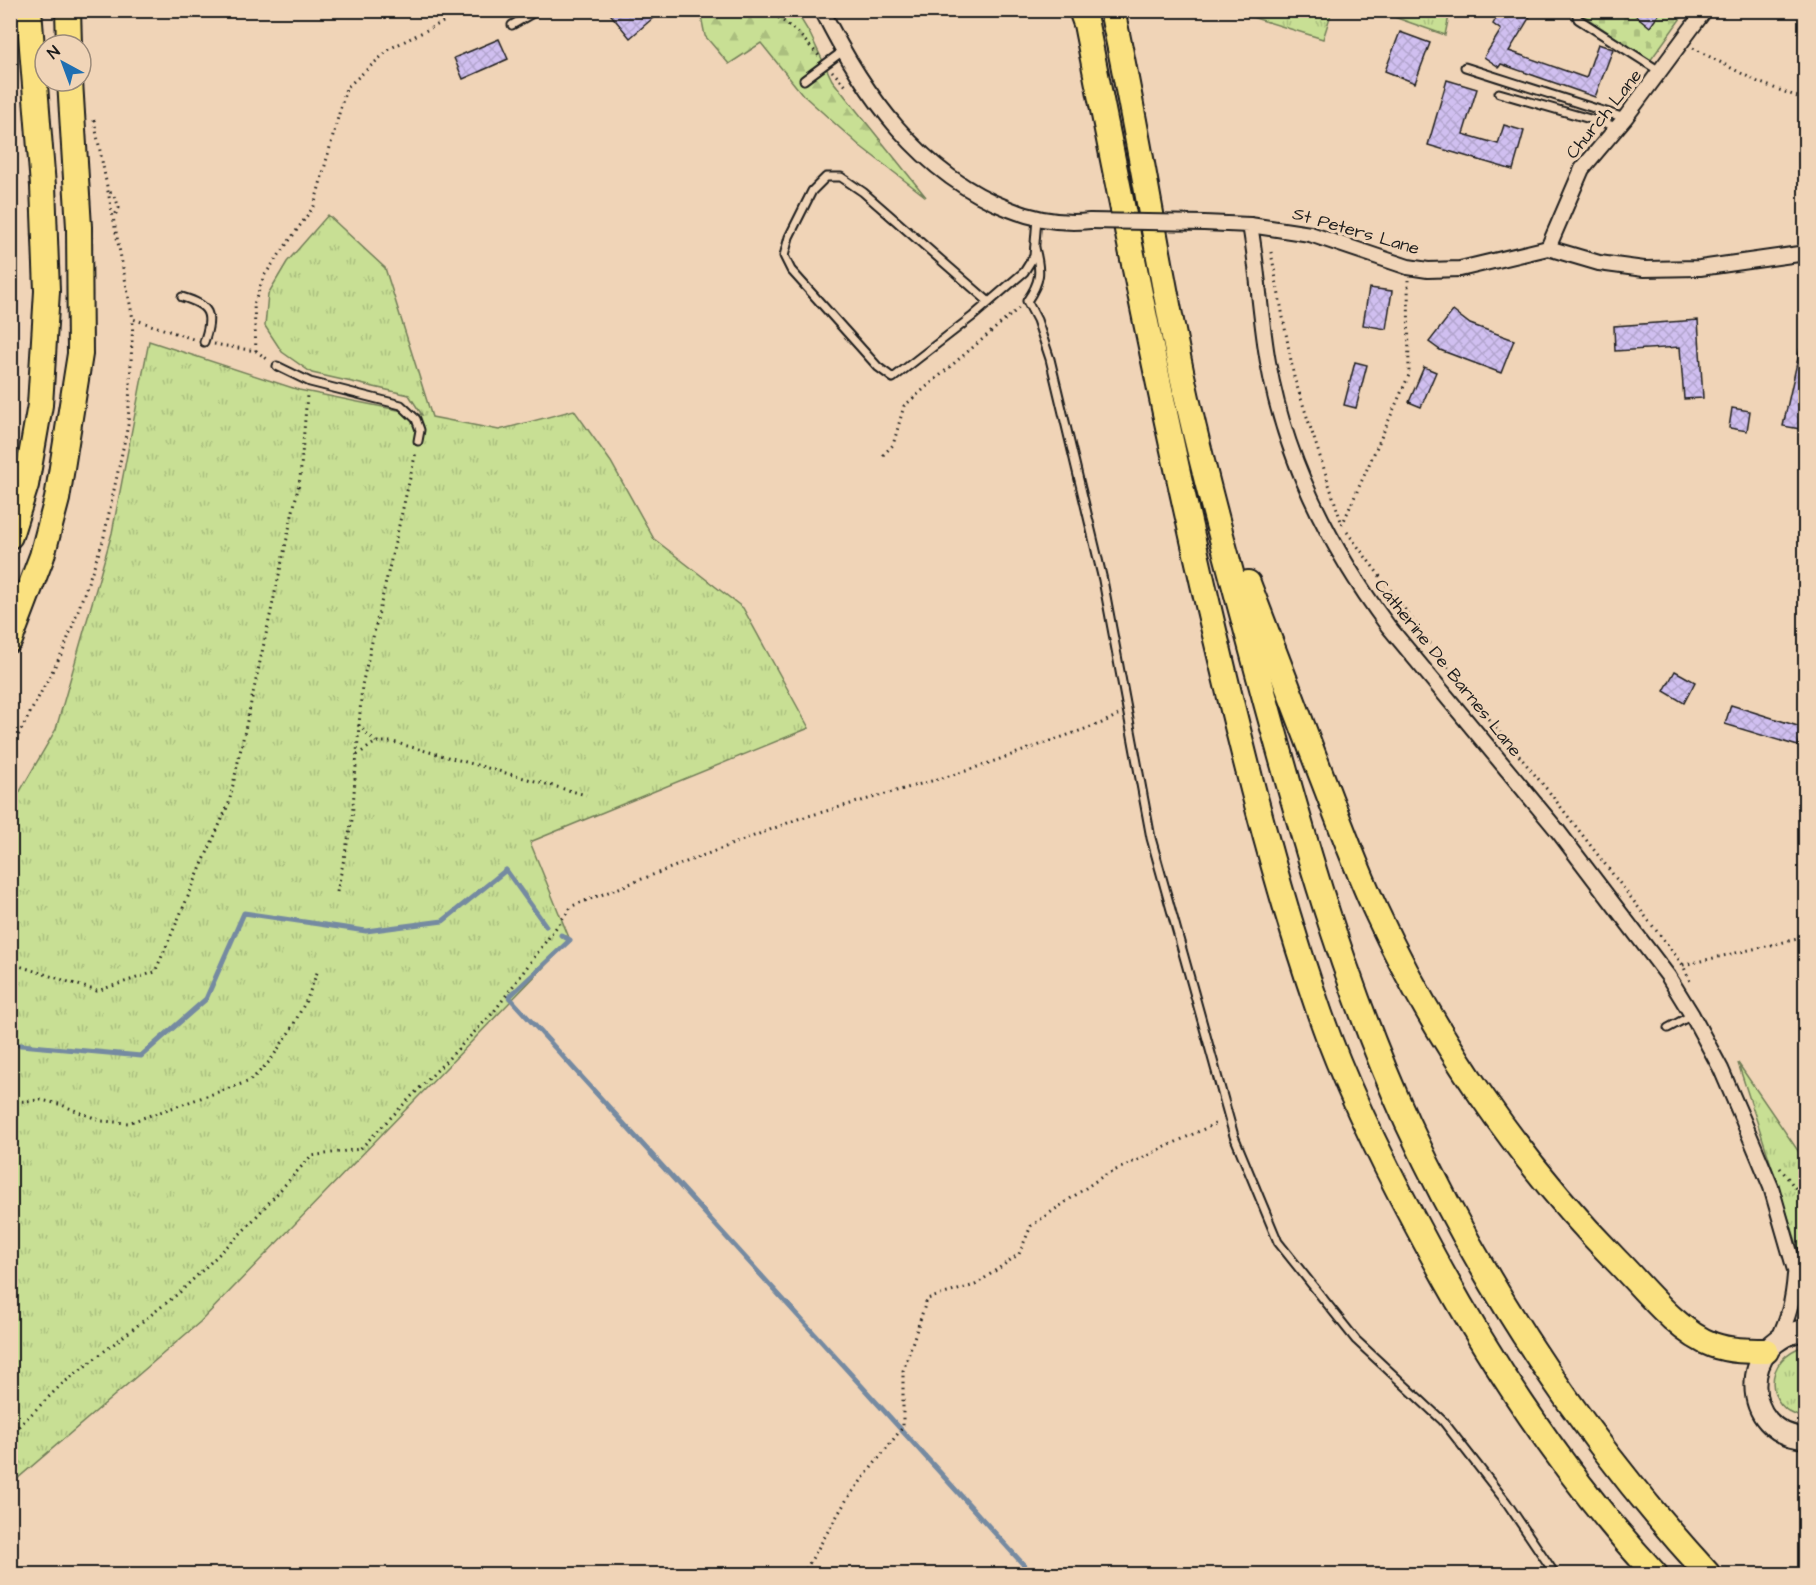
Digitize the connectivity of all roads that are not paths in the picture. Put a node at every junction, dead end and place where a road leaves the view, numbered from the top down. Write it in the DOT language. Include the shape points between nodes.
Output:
graph roads {
  1 [pos="18,10"];
  2 [pos="29,10"];
  3 [pos="68,10"];
  4 [pos="538,10"];
  5 [pos="822,10"];
  6 [pos="1082,10"];
  7 [pos="1112,10"];
  8 [pos="1575,10"];
  9 [pos="1705,10"];
  10 [pos="512,26"];
  11 [pos="73,33"];
  12 [pos="843,51"];
  13 [pos="33,66"];
  14 [pos="1465,67"];
  15 [pos="1661,72"];
  16 [pos="33,76"];
  17 [pos="804,80"];
  18 [pos="35,93"];
  19 [pos="79,93"];
  20 [pos="1499,93"];
  21 [pos="1622,123"];
  22 [pos="1037,218"];
  23 [pos="1251,228"];
  24 [pos="10,244"];
  25 [pos="1035,248"];
  26 [pos="1548,248"];
  27 [pos="1806,253"];
  28 [pos="10,276"];
  29 [pos="182,297"];
  30 [pos="989,302"];
  31 [pos="204,342"];
  32 [pos="277,366"];
  33 [pos="418,441"];
  34 [pos="1206,474"];
  35 [pos="10,536"];
  36 [pos="10,640"];
  37 [pos="1692,1015"];
  38 [pos="1668,1028"];
  39 [pos="1795,1270"];
  40 [pos="1806,1296"];
  41 [pos="1806,1330"];
  42 [pos="1772,1345"];
  43 [pos="1806,1438"];
  44 [pos="1555,1575"];
  45 [pos="1655,1575"];
  46 [pos="1708,1575"];
  1 -- 16 [label="highway"];
  2 -- 13 [label="highway"];
  3 -- 11 [label="highway"];
  4 -- 10 [label="lane"];
  5 -- 12 [label="street"];
  6 -- 45 [label="highway" via="1155,368 1243,756 1282,899 1322,1018 1394,1184 1487,1351 1592,1500"];
  7 -- 34 [label="highway" via="1182,373"];
  8 -- 15 [label="lane" via="1578,19"];
  9 -- 15 [label="street, Church Lane"];
  12 -- 17 [label="lane"];
  12 -- 22 [label="street" via="894,124 928,161 970,192"];
  14 -- 21 [label="lane"];
  15 -- 21 [label="street, Church Lane"];
  18 -- 35 [label="highway" via="47,291 40,405 26,485"];
  19 -- 36 [label="highway" via="80,354 57,499 42,556"];
  20 -- 21 [label="lane"];
  21 -- 26 [label="street, Church Lane" via="1581,169"];
  22 -- 23 [label="street, bridge"];
  22 -- 25 [label="lane"];
  23 -- 26 [label="street, St Peters Lane" via="1310,234 1428,270 1460,269"];
  23 -- 37 [label="street, Catherine De Barnes Lane" via="1260,313 1276,398 1298,468 1337,552 1388,626 1564,839 1668,976"];
  24 -- 28 [label="lane"];
  25 -- 30 [label="lane" via="1024,272"];
  25 -- 44 [label="lane" via="1038,283 1027,301 1050,359 1103,580 1151,838 1229,1118 1278,1242 1356,1340 1443,1421 1507,1503"];
  26 -- 27 [label="street, St Peters Lane" via="1599,263 1644,269 1700,268"];
  29 -- 31 [label="lane" via="207,308 210,319"];
  30 -- 30 [label="lane" via="893,378 878,367 791,270 784,256 789,237 812,190 826,177 841,177"];
  32 -- 33 [label="lane" via="310,382 401,405 416,419"];
  34 -- 42 [label="highway" via="1368,893 1394,947 1465,1071 1550,1185 1670,1315 1714,1345 1748,1351"];
  34 -- 46 [label="highway" via="1309,856 1358,1000 1406,1120 1439,1190 1563,1394 1640,1497"];
  37 -- 38 [label="lane"];
  37 -- 39 [label="street, Catherine De Barnes Lane" via="1721,1069 1771,1187"];
  39 -- 40 [label="street, Catherine De Barnes Lane"];
  39 -- 42 [label="street, Catherine De Barnes Lane" via="1789,1317"];
  41 -- 42 [label="main road"];
  42 -- 43 [label="main road" via="1755,1375 1760,1409 1777,1428"];
}
